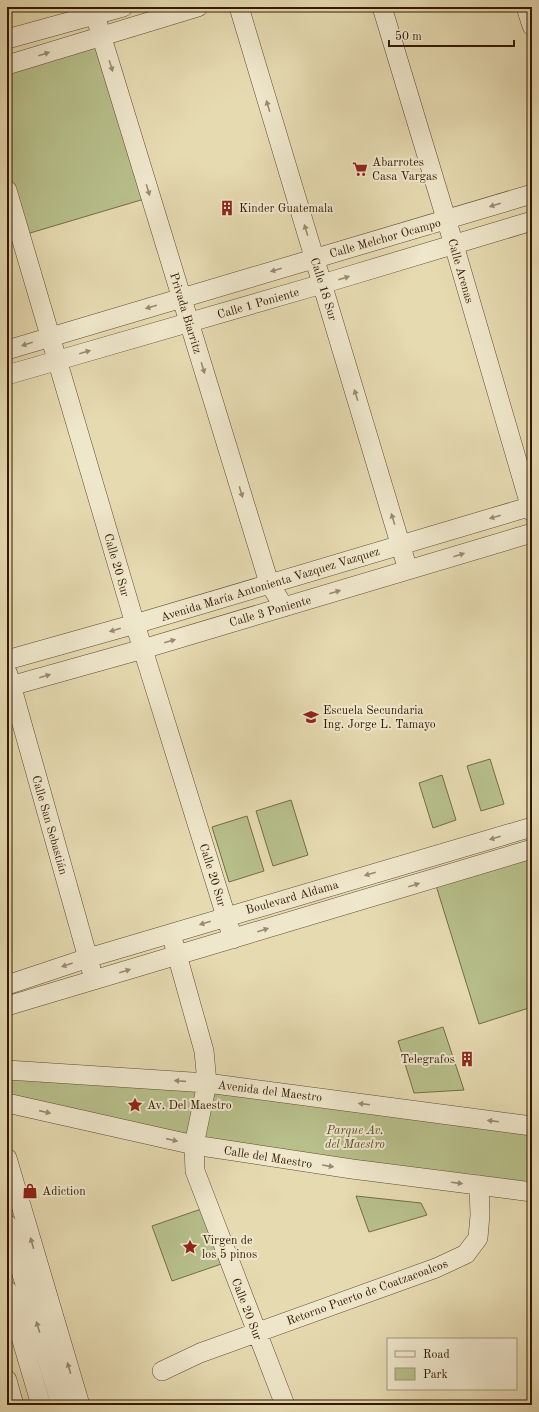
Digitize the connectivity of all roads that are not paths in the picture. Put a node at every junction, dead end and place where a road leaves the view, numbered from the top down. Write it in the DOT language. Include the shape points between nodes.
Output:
graph roads {
  1 [pos="123,7"];
  2 [pos="198,7"];
  3 [pos="239,7"];
  4 [pos="382,7"];
  5 [pos="526,7"];
  6 [pos="95,15"];
  7 [pos="532,26"];
  8 [pos="102,36"];
  9 [pos="7,39"];
  10 [pos="7,65"];
  11 [pos="7,190"];
  12 [pos="532,194"];
  13 [pos="446,220"];
  14 [pos="532,222"];
  15 [pos="454,245"];
  16 [pos="315,259"];
  17 [pos="322,284"];
  18 [pos="181,298"];
  19 [pos="189,323"];
  20 [pos="49,337"];
  21 [pos="7,350"];
  22 [pos="57,360"];
  23 [pos="7,375"];
  24 [pos="531,508"];
  25 [pos="532,533"];
  26 [pos="401,544"];
  27 [pos="408,570"];
  28 [pos="269,583"];
  29 [pos="284,607"];
  30 [pos="135,624"];
  31 [pos="143,649"];
  32 [pos="7,660"];
  33 [pos="8,681"];
  34 [pos="532,827"];
  35 [pos="532,849"];
  36 [pos="226,917"];
  37 [pos="171,933"];
  38 [pos="233,939"];
  39 [pos="178,956"];
  40 [pos="88,958"];
  41 [pos="94,980"];
  42 [pos="7,985"];
  43 [pos="7,1006"];
  44 [pos="7,1070"];
  45 [pos="206,1083"];
  46 [pos="7,1103"];
  47 [pos="532,1126"];
  48 [pos="194,1145"];
  49 [pos="7,1158"];
  50 [pos="479,1185"];
  51 [pos="532,1192"];
  52 [pos="7,1224"];
  53 [pos="7,1290"];
  54 [pos="12,1327"];
  55 [pos="257,1333"];
  56 [pos="162,1371"];
  57 [pos="7,1380"];
  58 [pos="14,1405"];
  59 [pos="41,1405"];
  60 [pos="61,1405"];
  61 [pos="80,1405"];
  62 [pos="285,1405"];
  1 -- 6 [label="street"];
  2 -- 8 [label="street"];
  16 -- 3 [label="street, Calle 18 Sur, one-way"];
  4 -- 13 [label="street, Calle Arenas"];
  5 -- 7 [label="street"];
  6 -- 8 [label="street, Privada Biarritz"];
  6 -- 9 [label="street"];
  10 -- 8 [label="street, one-way"];
  8 -- 18 [label="street, Privada Biarritz, one-way"];
  11 -- 20 [label="street, Calle 20 Sur"];
  12 -- 13 [label="street, Calle Melchor Ocampo, one-way"];
  13 -- 15 [label="street, Calle Arenas"];
  13 -- 16 [label="street, Calle Melchor Ocampo"];
  14 -- 15 [label="street, Calle 1 Poniente"];
  17 -- 15 [label="street, Calle 1 Poniente, one-way"];
  15 -- 24 [label="street, Calle Arenas"];
  16 -- 17 [label="street, Calle 18 Sur"];
  16 -- 18 [label="street, Calle Melchor Ocampo, one-way"];
  17 -- 19 [label="street, Calle 1 Poniente"];
  26 -- 17 [label="street, Calle 18 Sur, one-way"];
  18 -- 19 [label="street, Privada Biarritz"];
  18 -- 20 [label="street, Calle Melchor Ocampo, one-way"];
  22 -- 19 [label="street, Calle 1 Poniente, one-way"];
  19 -- 28 [label="street, Privada Biarritz, one-way"];
  20 -- 21 [label="street, Calle Melchor Ocampo, one-way"];
  20 -- 22 [label="street, Calle 20 Sur"];
  22 -- 23 [label="street, Calle 1 Poniente"];
  22 -- 30 [label="street, Calle 20 Sur"];
  24 -- 26 [label="street, Avenida María Antonienta Vazquez Vazquez, one-way"];
  27 -- 25 [label="street, Calle 3 Poniente, one-way"];
  26 -- 27 [label="street, Calle 18 Sur"];
  26 -- 28 [label="street, Avenida María Antonienta Vazquez Vazquez"];
  29 -- 27 [label="street, Calle 3 Poniente, one-way"];
  28 -- 29 [label="street, Privada Biarritz"];
  28 -- 30 [label="street, Avenida María Antonienta Vazquez Vazquez"];
  31 -- 29 [label="street, Calle 3 Poniente, one-way"];
  30 -- 31 [label="street, Calle 20 Sur"];
  30 -- 32 [label="street, Avenida María Antonienta Vazquez Vazquez, one-way"];
  33 -- 31 [label="street, Calle 3 Poniente, one-way"];
  31 -- 36 [label="street, Calle 20 Sur"];
  33 -- 40 [label="street, Calle San Sebastián"];
  34 -- 36 [label="street, Boulevard Aldama, one-way"];
  38 -- 35 [label="street, Boulevard Aldama, one-way"];
  36 -- 37 [label="street, Boulevard Aldama, one-way"];
  36 -- 38 [label="street, Calle 20 Sur"];
  37 -- 39 [label="street, Calle 20 Sur"];
  37 -- 40 [label="street, Boulevard Aldama"];
  38 -- 39 [label="street, Boulevard Aldama"];
  41 -- 39 [label="street, Boulevard Aldama, one-way"];
  39 -- 45 [label="street, Calle 20 Sur" via="204,1051"];
  40 -- 41 [label="street, Calle San Sebastián"];
  40 -- 42 [label="street, Boulevard Aldama, one-way"];
  41 -- 43 [label="street, Boulevard Aldama"];
  45 -- 44 [label="street, Avenida del Maestro, one-way"];
  47 -- 45 [label="street, Avenida del Maestro, one-way"];
  45 -- 48 [label="street, Calle 20 Sur"];
  46 -- 48 [label="street, Calle del Maestro, one-way"];
  48 -- 50 [label="street, Calle del Maestro, one-way"];
  48 -- 55 [label="street, Calle 20 Sur" via="195,1171"];
  61 -- 49 [label="street, one-way"];
  50 -- 51 [label="street, Calle del Maestro"];
  50 -- 55 [label="street, Retorno Puerto de Coatzacoalcos" via="478,1238 466,1254 436,1268"];
  60 -- 52 [label="street, one-way"];
  53 -- 54 [label="street"];
  54 -- 59 [label="street"];
  55 -- 56 [label="street, Retorno Puerto de Coatzacoalcos"];
  55 -- 62 [label="street, Calle 20 Sur"];
  57 -- 58 [label="street"];
}
